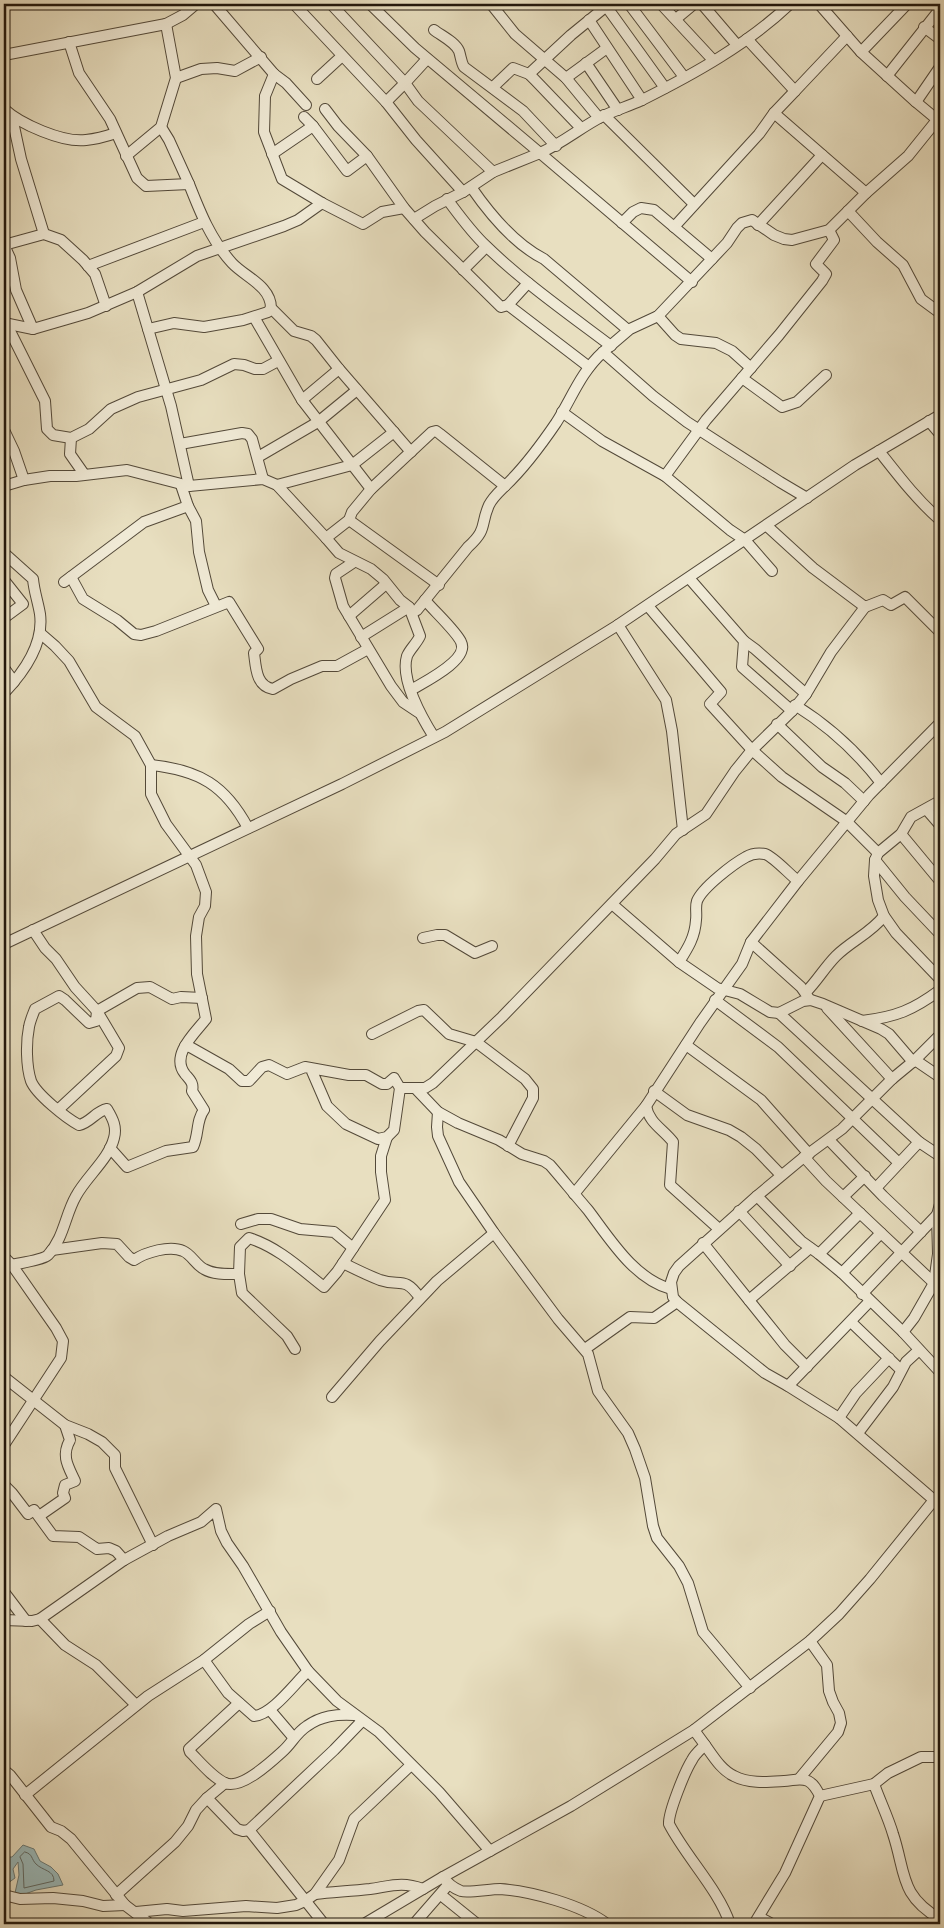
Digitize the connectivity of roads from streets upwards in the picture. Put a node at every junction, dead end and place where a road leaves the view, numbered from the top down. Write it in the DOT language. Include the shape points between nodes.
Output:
graph roads {
  1 [pos="196,4"];
  2 [pos="214,4"];
  3 [pos="294,4"];
  4 [pos="331,4"];
  5 [pos="370,4"];
  6 [pos="491,4"];
  7 [pos="629,4"];
  8 [pos="661,4"];
  9 [pos="694,4"];
  10 [pos="702,4"];
  11 [pos="790,4"];
  12 [pos="819,4"];
  13 [pos="604,6"];
  14 [pos="901,6"];
  15 [pos="778,8"];
  16 [pos="940,9"];
  17 [pos="676,19"];
  18 [pos="589,20"];
  19 [pos="166,24"];
  20 [pos="924,28"];
  21 [pos="434,30"];
  22 [pos="847,36"];
  23 [pos="747,39"];
  24 [pos="940,39"];
  25 [pos="69,42"];
  26 [pos="737,45"];
  27 [pos="607,48"];
  28 [pos="862,52"];
  29 [pos="4,54"];
  30 [pos="342,56"];
  31 [pos="261,57"];
  32 [pos="427,59"];
  33 [pos="544,59"];
  34 [pos="713,60"];
  35 [pos="586,64"];
  36 [pos="940,67"];
  37 [pos="274,74"];
  38 [pos="529,74"];
  39 [pos="887,76"];
  40 [pos="684,77"];
  41 [pos="176,78"];
  42 [pos="317,78"];
  43 [pos="566,78"];
  44 [pos="405,82"];
  45 [pos="493,87"];
  46 [pos="665,88"];
  47 [pos="795,91"];
  48 [pos="642,100"];
  49 [pos="386,102"];
  50 [pos="916,102"];
  51 [pos="306,104"];
  52 [pos="4,109"];
  53 [pos="325,109"];
  54 [pos="618,110"];
  55 [pos="774,113"];
  56 [pos="12,117"];
  57 [pos="304,117"];
  58 [pos="602,117"];
  59 [pos="938,121"];
  60 [pos="313,126"];
  61 [pos="161,127"];
  62 [pos="581,128"];
  63 [pos="116,133"];
  64 [pos="556,146"];
  65 [pos="540,153"];
  66 [pos="272,154"];
  67 [pos="822,155"];
  68 [pos="126,156"];
  69 [pos="367,156"];
  70 [pos="494,172"];
  71 [pos="189,184"];
  72 [pos="467,189"];
  73 [pos="866,193"];
  74 [pos="447,199"];
  75 [pos="322,203"];
  76 [pos="694,204"];
  77 [pos="404,208"];
  78 [pos="848,211"];
  79 [pos="414,219"];
  80 [pos="204,222"];
  81 [pos="622,223"];
  82 [pos="758,225"];
  83 [pos="674,227"];
  84 [pos="829,230"];
  85 [pos="44,234"];
  86 [pos="4,245"];
  87 [pos="220,247"];
  88 [pos="486,247"];
  89 [pos="712,259"];
  90 [pos="88,266"];
  91 [pos="463,270"];
  92 [pos="528,282"];
  93 [pos="692,282"];
  94 [pos="137,292"];
  95 [pos="508,305"];
  96 [pos="106,306"];
  97 [pos="271,308"];
  98 [pos="940,313"];
  99 [pos="658,316"];
  100 [pos="254,318"];
  101 [pos="5,323"];
  102 [pos="33,329"];
  103 [pos="148,329"];
  104 [pos="628,330"];
  105 [pos="607,349"];
  106 [pos="278,361"];
  107 [pos="589,368"];
  108 [pos="751,368"];
  109 [pos="339,369"];
  110 [pos="826,375"];
  111 [pos="742,378"];
  112 [pos="166,389"];
  113 [pos="357,390"];
  114 [pos="302,400"];
  115 [pos="562,412"];
  116 [pos="940,415"];
  117 [pos="929,421"];
  118 [pos="318,422"];
  119 [pos="698,429"];
  120 [pos="4,430"];
  121 [pos="394,432"];
  122 [pos="940,434"];
  123 [pos="71,438"];
  124 [pos="180,444"];
  125 [pos="879,451"];
  126 [pos="411,452"];
  127 [pos="258,457"];
  128 [pos="352,465"];
  129 [pos="84,474"];
  130 [pos="664,476"];
  131 [pos="263,478"];
  132 [pos="24,480"];
  133 [pos="277,485"];
  134 [pos="4,486"];
  135 [pos="185,486"];
  136 [pos="505,486"];
  137 [pos="371,489"];
  138 [pos="807,498"];
  139 [pos="188,506"];
  140 [pos="349,520"];
  141 [pos="940,520"];
  142 [pos="767,526"];
  143 [pos="326,538"];
  144 [pos="745,540"];
  145 [pos="4,553"];
  146 [pos="354,562"];
  147 [pos="772,571"];
  148 [pos="689,578"];
  149 [pos="4,580"];
  150 [pos="386,584"];
  151 [pos="438,585"];
  152 [pos="425,600"];
  153 [pos="216,606"];
  154 [pos="648,606"];
  155 [pos="865,608"];
  156 [pos="410,610"];
  157 [pos="349,616"];
  158 [pos="4,618"];
  159 [pos="618,625"];
  160 [pos="940,632"];
  161 [pos="40,633"];
  162 [pos="361,637"];
  163 [pos="744,642"];
  164 [pos="368,649"];
  165 [pos="4,668"];
  166 [pos="14,682"];
  167 [pos="411,690"];
  168 [pos="4,693"];
  169 [pos="806,694"];
  170 [pos="794,708"];
  171 [pos="418,712"];
  172 [pos="940,723"];
  173 [pos="777,724"];
  174 [pos="434,737"];
  175 [pos="752,750"];
  176 [pos="151,765"];
  177 [pos="881,783"];
  178 [pos="864,801"];
  179 [pos="940,801"];
  180 [pos="927,810"];
  181 [pos="846,821"];
  182 [pos="940,825"];
  183 [pos="248,828"];
  184 [pos="682,830"];
  185 [pos="901,834"];
  186 [pos="191,855"];
  187 [pos="877,856"];
  188 [pos="798,881"];
  189 [pos="940,881"];
  190 [pos="612,904"];
  191 [pos="884,916"];
  192 [pos="33,930"];
  193 [pos="940,934"];
  194 [pos="423,938"];
  195 [pos="751,942"];
  196 [pos="4,944"];
  197 [pos="492,946"];
  198 [pos="678,962"];
  199 [pos="940,979"];
  200 [pos="723,990"];
  201 [pos="940,990"];
  202 [pos="808,996"];
  203 [pos="202,998"];
  204 [pos="716,1000"];
  205 [pos="823,1004"];
  206 [pos="97,1011"];
  207 [pos="779,1013"];
  208 [pos="861,1021"];
  209 [pos="372,1034"];
  210 [pos="940,1035"];
  211 [pos="476,1042"];
  212 [pos="686,1045"];
  213 [pos="185,1046"];
  214 [pos="914,1061"];
  215 [pos="311,1069"];
  216 [pos="940,1077"];
  217 [pos="892,1079"];
  218 [pos="400,1088"];
  219 [pos="417,1090"];
  220 [pos="654,1092"];
  221 [pos="873,1098"];
  222 [pos="646,1106"];
  223 [pos="59,1109"];
  224 [pos="438,1112"];
  225 [pos="853,1118"];
  226 [pos="386,1137"];
  227 [pos="829,1140"];
  228 [pos="919,1142"];
  229 [pos="508,1146"];
  230 [pos="110,1148"];
  231 [pos="807,1155"];
  232 [pos="940,1156"];
  233 [pos="899,1163"];
  234 [pos="781,1175"];
  235 [pos="865,1176"];
  236 [pos="876,1188"];
  237 [pos="574,1194"];
  238 [pos="757,1196"];
  239 [pos="843,1197"];
  240 [pos="940,1204"];
  241 [pos="740,1212"];
  242 [pos="860,1214"];
  243 [pos="937,1215"];
  244 [pos="241,1224"];
  245 [pos="719,1229"];
  246 [pos="921,1232"];
  247 [pos="494,1233"];
  248 [pos="881,1233"];
  249 [pos="703,1243"];
  250 [pos="354,1248"];
  251 [pos="52,1250"];
  252 [pos="815,1251"];
  253 [pos="902,1252"];
  254 [pos="939,1255"];
  255 [pos="4,1257"];
  256 [pos="343,1262"];
  257 [pos="12,1265"];
  258 [pos="790,1266"];
  259 [pos="842,1273"];
  260 [pos="239,1274"];
  261 [pos="934,1284"];
  262 [pos="671,1289"];
  263 [pos="862,1294"];
  264 [pos="420,1298"];
  265 [pos="749,1300"];
  266 [pos="870,1301"];
  267 [pos="677,1302"];
  268 [pos="851,1322"];
  269 [pos="903,1332"];
  270 [pos="295,1349"];
  271 [pos="585,1349"];
  272 [pos="919,1350"];
  273 [pos="889,1358"];
  274 [pos="807,1367"];
  275 [pos="901,1370"];
  276 [pos="940,1372"];
  277 [pos="4,1377"];
  278 [pos="788,1386"];
  279 [pos="332,1397"];
  280 [pos="34,1402"];
  281 [pos="839,1418"];
  282 [pos="65,1425"];
  283 [pos="858,1433"];
  284 [pos="4,1445"];
  285 [pos="4,1485"];
  286 [pos="937,1498"];
  287 [pos="38,1516"];
  288 [pos="152,1544"];
  289 [pos="124,1560"];
  290 [pos="4,1592"];
  291 [pos="270,1611"];
  292 [pos="40,1619"];
  293 [pos="4,1620"];
  294 [pos="26,1621"];
  295 [pos="810,1641"];
  296 [pos="204,1660"];
  297 [pos="308,1671"];
  298 [pos="750,1688"];
  299 [pos="239,1703"];
  300 [pos="136,1705"];
  301 [pos="270,1710"];
  302 [pos="358,1718"];
  303 [pos="694,1730"];
  304 [pos="294,1737"];
  305 [pos="705,1745"];
  306 [pos="940,1757"];
  307 [pos="412,1765"];
  308 [pos="4,1770"];
  309 [pos="799,1779"];
  310 [pos="225,1783"];
  311 [pos="874,1784"];
  312 [pos="26,1794"];
  313 [pos="820,1796"];
  314 [pos="207,1798"];
  315 [pos="249,1830"];
  316 [pos="490,1851"];
  317 [pos="446,1881"];
  318 [pos="423,1889"];
  319 [pos="315,1894"];
  320 [pos="4,1895"];
  321 [pos="116,1895"];
  322 [pos="441,1895"];
  323 [pos="305,1901"];
  324 [pos="124,1905"];
  325 [pos="136,1912"];
  326 [pos="940,1919"];
  327 [pos="757,1920"];
  328 [pos="150,1924"];
  329 [pos="324,1924"];
  330 [pos="364,1924"];
  331 [pos="414,1924"];
  332 [pos="477,1924"];
  333 [pos="607,1924"];
  334 [pos="730,1924"];
  335 [pos="772,1924"];
  1 -- 19 [label="street"];
  2 -- 31 [label="street"];
  3 -- 30 [label="street"];
  4 -- 44 [label="street"];
  5 -- 32 [label="street"];
  6 -- 33 [label="street" via="516,34"];
  7 -- 40 [label="street"];
  8 -- 17 [label="street"];
  9 -- 17 [label="street"];
  10 -- 26 [label="street"];
  11 -- 15 [label="street"];
  12 -- 22 [label="street"];
  13 -- 18 [label="street"];
  13 -- 46 [label="street"];
  14 -- 28 [label="street"];
  15 -- 23 [label="street"];
  16 -- 20 [label="street"];
  17 -- 34 [label="street"];
  18 -- 27 [label="street"];
  18 -- 33 [label="street"];
  19 -- 25 [label="street"];
  19 -- 41 [label="street"];
  20 -- 24 [label="street"];
  20 -- 39 [label="street"];
  21 -- 45 [label="street" via="453,43 464,67"];
  22 -- 28 [label="street"];
  22 -- 47 [label="street"];
  23 -- 26 [label="street"];
  23 -- 47 [label="street"];
  25 -- 29 [label="street"];
  25 -- 63 [label="street" via="79,73"];
  26 -- 34 [label="street"];
  27 -- 35 [label="street"];
  27 -- 48 [label="street"];
  28 -- 39 [label="street"];
  30 -- 42 [label="street"];
  30 -- 49 [label="street"];
  31 -- 37 [label="street"];
  31 -- 41 [label="street" via="235,71 217,68"];
  32 -- 44 [label="street"];
  32 -- 65 [label="street"];
  33 -- 38 [label="street"];
  33 -- 43 [label="street"];
  34 -- 40 [label="street"];
  35 -- 43 [label="street"];
  35 -- 54 [label="street"];
  36 -- 50 [label="street"];
  37 -- 51 [label="street"];
  37 -- 66 [label="street" via="265,96 263,124"];
  38 -- 45 [label="street" via="513,68"];
  38 -- 62 [label="street"];
  39 -- 50 [label="street"];
  40 -- 46 [label="street"];
  41 -- 61 [label="street"];
  43 -- 58 [label="street"];
  44 -- 49 [label="street"];
  44 -- 70 [label="street" via="418,101"];
  45 -- 64 [label="street" via="523,111"];
  46 -- 48 [label="street"];
  47 -- 55 [label="street"];
  48 -- 54 [label="street"];
  49 -- 72 [label="street" via="416,140"];
  50 -- 59 [label="street"];
  52 -- 56 [label="street"];
  53 -- 69 [label="street"];
  54 -- 58 [label="street"];
  55 -- 67 [label="street"];
  55 -- 76 [label="street" via="759,134"];
  56 -- 63 [label="street" via="29,127 78,140"];
  56 -- 85 [label="street"];
  57 -- 60 [label="street"];
  58 -- 62 [label="street"];
  58 -- 76 [label="street"];
  59 -- 73 [label="street" via="908,156"];
  60 -- 66 [label="street"];
  60 -- 69 [label="street" via="347,171"];
  61 -- 68 [label="street"];
  61 -- 71 [label="street"];
  62 -- 64 [label="street"];
  63 -- 68 [label="street"];
  64 -- 65 [label="street"];
  65 -- 70 [label="street"];
  65 -- 81 [label="street"];
  66 -- 75 [label="street" via="282,179"];
  67 -- 73 [label="street"];
  67 -- 82 [label="street"];
  68 -- 71 [label="street" via="137,178 146,186"];
  69 -- 77 [label="street"];
  70 -- 72 [label="street"];
  71 -- 80 [label="street"];
  72 -- 74 [label="street"];
  72 -- 104 [label="street" via="529,251 544,259"];
  73 -- 78 [label="street"];
  74 -- 79 [label="street"];
  74 -- 88 [label="street"];
  75 -- 77 [label="street" via="363,224 382,212"];
  75 -- 87 [label="street" via="298,220"];
  76 -- 83 [label="street"];
  77 -- 79 [label="street"];
  78 -- 84 [label="street"];
  78 -- 98 [label="street" via="903,265 921,299"];
  79 -- 91 [label="street"];
  80 -- 87 [label="street"];
  80 -- 90 [label="street"];
  81 -- 83 [label="street" via="633,212 648,208"];
  81 -- 93 [label="street"];
  82 -- 84 [label="street" via="774,235 792,240"];
  82 -- 89 [label="street" via="752,220 742,223"];
  83 -- 89 [label="street"];
  84 -- 108 [label="street" via="834,240 816,264 826,274"];
  85 -- 86 [label="street"];
  85 -- 90 [label="street" via="61,240"];
  86 -- 102 [label="street" via="16,290"];
  87 -- 94 [label="street" via="197,256"];
  87 -- 97 [label="street" via="241,272 263,287"];
  88 -- 91 [label="street"];
  88 -- 92 [label="street"];
  89 -- 93 [label="street"];
  90 -- 96 [label="street" via="95,274"];
  91 -- 95 [label="street" via="501,307"];
  92 -- 95 [label="street"];
  92 -- 105 [label="street"];
  93 -- 99 [label="street"];
  94 -- 96 [label="street"];
  94 -- 103 [label="street"];
  95 -- 107 [label="street"];
  96 -- 102 [label="street"];
  97 -- 100 [label="street"];
  97 -- 109 [label="street" via="294,331 316,340"];
  99 -- 104 [label="street"];
  99 -- 108 [label="street" via="675,335 716,343 732,351"];
  100 -- 103 [label="street" via="204,327 174,323"];
  100 -- 106 [label="street"];
  101 -- 102 [label="street"];
  101 -- 123 [label="street" via="45,401 47,430 53,435"];
  103 -- 112 [label="street"];
  104 -- 105 [label="street"];
  105 -- 107 [label="street"];
  105 -- 119 [label="street" via="653,396"];
  106 -- 112 [label="street" via="255,369 234,364 201,380"];
  106 -- 114 [label="street"];
  107 -- 115 [label="street"];
  108 -- 111 [label="street"];
  109 -- 113 [label="street"];
  109 -- 114 [label="street"];
  110 -- 111 [label="street" via="797,402 782,407"];
  111 -- 119 [label="street"];
  112 -- 123 [label="street" via="111,409 90,429"];
  112 -- 124 [label="street"];
  113 -- 118 [label="street"];
  113 -- 121 [label="street"];
  114 -- 118 [label="street"];
  115 -- 130 [label="street" via="602,441"];
  115 -- 136 [label="street" via="524,466"];
  116 -- 117 [label="street"];
  117 -- 122 [label="street"];
  117 -- 125 [label="street"];
  118 -- 127 [label="street"];
  118 -- 128 [label="street"];
  119 -- 130 [label="street"];
  119 -- 138 [label="street"];
  120 -- 132 [label="street"];
  121 -- 126 [label="street"];
  121 -- 128 [label="street"];
  123 -- 129 [label="street" via="70,454"];
  124 -- 127 [label="street" via="248,434"];
  124 -- 135 [label="street"];
  125 -- 138 [label="street"];
  125 -- 141 [label="street" via="905,485"];
  126 -- 136 [label="street" via="436,431"];
  126 -- 137 [label="street"];
  127 -- 131 [label="street"];
  128 -- 133 [label="street"];
  128 -- 137 [label="street"];
  129 -- 132 [label="street"];
  129 -- 135 [label="street" via="127,470"];
  130 -- 144 [label="street"];
  131 -- 133 [label="street"];
  131 -- 135 [label="street"];
  132 -- 134 [label="street"];
  133 -- 143 [label="street"];
  135 -- 139 [label="street"];
  136 -- 151 [label="street" via="491,502 482,533"];
  137 -- 140 [label="street"];
  138 -- 142 [label="street"];
  139 -- 153 [label="street" via="196,520 199,552 208,590"];
  139 -- 153 [label="street" via="144,522 67,580 83,599 134,634 156,631"];
  140 -- 143 [label="street"];
  140 -- 151 [label="street"];
  142 -- 144 [label="street"];
  142 -- 155 [label="street" via="807,563"];
  143 -- 146 [label="street" via="339,553"];
  144 -- 147 [label="street"];
  144 -- 148 [label="street"];
  145 -- 161 [label="street" via="34,579"];
  146 -- 150 [label="street" via="371,569"];
  146 -- 157 [label="street" via="334,578"];
  148 -- 154 [label="street"];
  148 -- 163 [label="street"];
  149 -- 158 [label="street" via="23,604"];
  150 -- 156 [label="street"];
  150 -- 157 [label="street"];
  151 -- 152 [label="street"];
  152 -- 156 [label="street" via="417,610"];
  152 -- 167 [label="street" via="461,642 462,653 456,661"];
  153 -- 164 [label="street" via="229,602 258,649 254,653 256,667 260,682 266,688 273,689 322,666 336,666"];
  154 -- 159 [label="street"];
  154 -- 175 [label="street" via="721,692 710,704"];
  155 -- 160 [label="street" via="883,600 892,605 905,598"];
  155 -- 169 [label="street" via="831,652"];
  156 -- 162 [label="street"];
  156 -- 167 [label="street" via="420,636 407,658"];
  157 -- 162 [label="street"];
  159 -- 174 [label="street" via="498,701"];
  159 -- 184 [label="street" via="666,700"];
  161 -- 166 [label="street" via="27,667"];
  161 -- 176 [label="street" via="68,661 96,707 135,736"];
  162 -- 164 [label="street"];
  163 -- 169 [label="street"];
  163 -- 170 [label="street" via="742,666"];
  164 -- 171 [label="street" via="402,702"];
  165 -- 166 [label="street"];
  166 -- 168 [label="street"];
  167 -- 171 [label="street"];
  169 -- 170 [label="street"];
  170 -- 173 [label="street"];
  170 -- 177 [label="street" via="815,717 870,768"];
  171 -- 174 [label="street"];
  172 -- 177 [label="street"];
  173 -- 175 [label="street"];
  173 -- 178 [label="street"];
  174 -- 183 [label="street"];
  175 -- 181 [label="street" via="782,777"];
  175 -- 184 [label="street" via="706,814"];
  176 -- 183 [label="street" via="206,779 231,801"];
  176 -- 186 [label="street" via="151,794 166,824"];
  177 -- 178 [label="street"];
  178 -- 181 [label="street"];
  179 -- 180 [label="street"];
  180 -- 182 [label="street"];
  180 -- 185 [label="street" via="912,817"];
  181 -- 187 [label="street"];
  181 -- 188 [label="street"];
  183 -- 186 [label="street"];
  184 -- 190 [label="street"];
  185 -- 187 [label="street"];
  185 -- 189 [label="street"];
  186 -- 192 [label="street"];
  186 -- 203 [label="street" via="206,892 206,906 198,916 196,936 197,974"];
  187 -- 191 [label="street" via="874,882"];
  187 -- 193 [label="street" via="905,897"];
  188 -- 195 [label="street"];
  188 -- 198 [label="street" via="768,856 758,853 746,856 697,900 696,926 691,944"];
  190 -- 198 [label="street"];
  190 -- 211 [label="street"];
  191 -- 199 [label="street" via="901,940"];
  191 -- 202 [label="street" via="872,930 836,956"];
  192 -- 196 [label="street"];
  192 -- 206 [label="street" via="74,988"];
  194 -- 197 [label="street" via="445,936 475,953"];
  195 -- 200 [label="street" via="742,964"];
  195 -- 202 [label="street"];
  198 -- 200 [label="street"];
  200 -- 204 [label="street"];
  200 -- 207 [label="street" via="740,994 770,1012"];
  201 -- 208 [label="street" via="891,1017"];
  202 -- 205 [label="street"];
  202 -- 207 [label="street"];
  203 -- 206 [label="street" via="172,999 150,986 138,988"];
  203 -- 213 [label="street" via="206,1019"];
  204 -- 212 [label="street"];
  204 -- 225 [label="street" via="778,1047"];
  205 -- 208 [label="street"];
  205 -- 217 [label="street"];
  206 -- 223 [label="street" via="119,1052"];
  206 -- 223 [label="street" via="96,1020 89,1023 58,996 35,1009 29,1026 31,1082 49,1103"];
  207 -- 221 [label="street"];
  208 -- 214 [label="street" via="889,1034"];
  209 -- 211 [label="street" via="424,1010 449,1034"];
  210 -- 214 [label="street"];
  211 -- 219 [label="street" via="433,1083"];
  211 -- 229 [label="street" via="525,1079 533,1089 533,1098"];
  212 -- 220 [label="street"];
  212 -- 231 [label="street" via="761,1100"];
  213 -- 215 [label="street" via="229,1069 242,1081 250,1081 262,1067 269,1065 286,1074 299,1068"];
  213 -- 230 [label="street" via="180,1057 181,1067 190,1078 192,1091 204,1110 193,1146 166,1151 127,1167"];
  214 -- 216 [label="street"];
  214 -- 217 [label="street"];
  215 -- 218 [label="street" via="366,1076 382,1084 394,1078"];
  215 -- 226 [label="street" via="322,1099 333,1113 366,1134 378,1139"];
  217 -- 221 [label="street"];
  218 -- 219 [label="street"];
  218 -- 226 [label="street" via="394,1130"];
  219 -- 224 [label="street"];
  220 -- 222 [label="street"];
  220 -- 234 [label="street" via="687,1115 740,1137"];
  221 -- 225 [label="street"];
  221 -- 228 [label="street"];
  222 -- 237 [label="street"];
  222 -- 245 [label="street" via="654,1123 673,1142 670,1185"];
  223 -- 230 [label="street" via="79,1125 86,1124 101,1110 107,1109 116,1126"];
  224 -- 229 [label="street"];
  224 -- 247 [label="street" via="438,1136 459,1182"];
  225 -- 227 [label="street"];
  225 -- 233 [label="street"];
  226 -- 250 [label="street" via="381,1156 385,1200"];
  227 -- 231 [label="street"];
  227 -- 235 [label="street"];
  228 -- 232 [label="street"];
  228 -- 233 [label="street"];
  229 -- 237 [label="street" via="547,1163"];
  230 -- 251 [label="street" via="76,1196 65,1227"];
  231 -- 234 [label="street"];
  231 -- 239 [label="street"];
  233 -- 236 [label="street"];
  234 -- 238 [label="street"];
  235 -- 236 [label="street"];
  235 -- 239 [label="street"];
  236 -- 246 [label="street"];
  237 -- 262 [label="street" via="621,1253 644,1275"];
  238 -- 241 [label="street"];
  238 -- 252 [label="street"];
  239 -- 242 [label="street"];
  240 -- 243 [label="street"];
  241 -- 245 [label="street"];
  241 -- 258 [label="street"];
  242 -- 248 [label="street"];
  242 -- 252 [label="street"];
  243 -- 246 [label="street"];
  243 -- 254 [label="street"];
  244 -- 250 [label="street" via="270,1219 300,1229 334,1232"];
  245 -- 249 [label="street"];
  246 -- 253 [label="street"];
  247 -- 264 [label="street"];
  247 -- 271 [label="street"];
  248 -- 253 [label="street"];
  248 -- 259 [label="street"];
  249 -- 262 [label="street" via="674,1273"];
  249 -- 265 [label="street"];
  250 -- 256 [label="street"];
  251 -- 257 [label="street" via="46,1257"];
  251 -- 260 [label="street" via="117,1244 134,1260 160,1249 184,1251 204,1269"];
  252 -- 258 [label="street"];
  252 -- 259 [label="street"];
  253 -- 261 [label="street"];
  253 -- 263 [label="street"];
  254 -- 261 [label="street"];
  255 -- 257 [label="street"];
  256 -- 260 [label="street" via="324,1287 276,1250 249,1238 240,1247"];
  256 -- 264 [label="street" via="383,1281 399,1281 413,1288"];
  257 -- 280 [label="street" via="63,1341 61,1358"];
  258 -- 265 [label="street"];
  259 -- 263 [label="street"];
  260 -- 270 [label="street" via="242,1293 287,1336"];
  261 -- 269 [label="street"];
  262 -- 267 [label="street"];
  263 -- 266 [label="street"];
  264 -- 279 [label="street"];
  265 -- 274 [label="street"];
  266 -- 268 [label="street"];
  266 -- 269 [label="street"];
  267 -- 271 [label="street" via="654,1318 630,1317"];
  267 -- 278 [label="street" via="765,1373"];
  268 -- 273 [label="street"];
  268 -- 274 [label="street"];
  269 -- 272 [label="street"];
  271 -- 298 [label="street" via="598,1392 628,1433 635,1449 645,1478 657,1538 688,1583 703,1632"];
  272 -- 275 [label="street"];
  272 -- 276 [label="street"];
  273 -- 275 [label="street"];
  273 -- 281 [label="street" via="856,1393"];
  274 -- 278 [label="street"];
  275 -- 283 [label="street" via="893,1387"];
  277 -- 280 [label="street"];
  278 -- 281 [label="street"];
  280 -- 282 [label="street"];
  280 -- 284 [label="street"];
  281 -- 283 [label="street"];
  282 -- 287 [label="street" via="70,1440 64,1457 75,1482 65,1485 63,1493 66,1498"];
  282 -- 288 [label="street" via="102,1442 115,1455 115,1468"];
  283 -- 286 [label="street"];
  285 -- 287 [label="street" via="28,1514 34,1510"];
  286 -- 295 [label="street" via="870,1579"];
  287 -- 289 [label="street" via="53,1536 79,1537 97,1549 116,1551"];
  288 -- 289 [label="street"];
  288 -- 291 [label="street" via="201,1522 216,1509 221,1532"];
  289 -- 292 [label="street"];
  290 -- 294 [label="street"];
  291 -- 296 [label="street"];
  291 -- 297 [label="street"];
  292 -- 294 [label="street"];
  292 -- 300 [label="street" via="65,1645 96,1665"];
  293 -- 294 [label="street"];
  295 -- 298 [label="street"];
  295 -- 309 [label="street" via="827,1666 829,1691 841,1723 838,1732"];
  296 -- 299 [label="street"];
  296 -- 300 [label="street"];
  297 -- 301 [label="street"];
  297 -- 302 [label="street"];
  298 -- 303 [label="street"];
  299 -- 301 [label="street" via="254,1716"];
  299 -- 310 [label="street" via="189,1749"];
  300 -- 312 [label="street"];
  301 -- 304 [label="street"];
  302 -- 304 [label="street" via="325,1717 306,1726"];
  302 -- 307 [label="street" via="379,1732"];
  302 -- 315 [label="street" via="334,1750"];
  303 -- 305 [label="street"];
  303 -- 316 [label="street" via="580,1801"];
  304 -- 310 [label="street" via="284,1750 242,1782"];
  305 -- 309 [label="street" via="723,1768 744,1780"];
  305 -- 334 [label="street" via="690,1762 668,1817"];
  306 -- 311 [label="street" via="921,1757 888,1773"];
  307 -- 316 [label="street"];
  307 -- 319 [label="street" via="354,1819 339,1860"];
  308 -- 312 [label="street"];
  309 -- 313 [label="street" via="815,1787"];
  310 -- 314 [label="street"];
  311 -- 313 [label="street"];
  311 -- 326 [label="street" via="894,1834 905,1884 919,1904"];
  312 -- 321 [label="street" via="51,1827 62,1831 75,1843"];
  313 -- 327 [label="street" via="793,1856"];
  314 -- 315 [label="street" via="237,1829"];
  314 -- 321 [label="street" via="175,1842"];
  315 -- 323 [label="street"];
  316 -- 317 [label="street"];
  317 -- 318 [label="street"];
  317 -- 322 [label="street"];
  317 -- 333 [label="street" via="463,1891 499,1889 577,1907"];
  318 -- 319 [label="street" via="411,1884 397,1884"];
  318 -- 330 [label="street"];
  319 -- 323 [label="street"];
  320 -- 324 [label="street" via="20,1899 83,1901 103,1906"];
  321 -- 324 [label="street"];
  322 -- 331 [label="street"];
  322 -- 332 [label="street"];
  323 -- 325 [label="street" via="277,1908 246,1906"];
  323 -- 329 [label="street"];
  324 -- 325 [label="street"];
  325 -- 328 [label="street"];
  327 -- 335 [label="street"];
}
